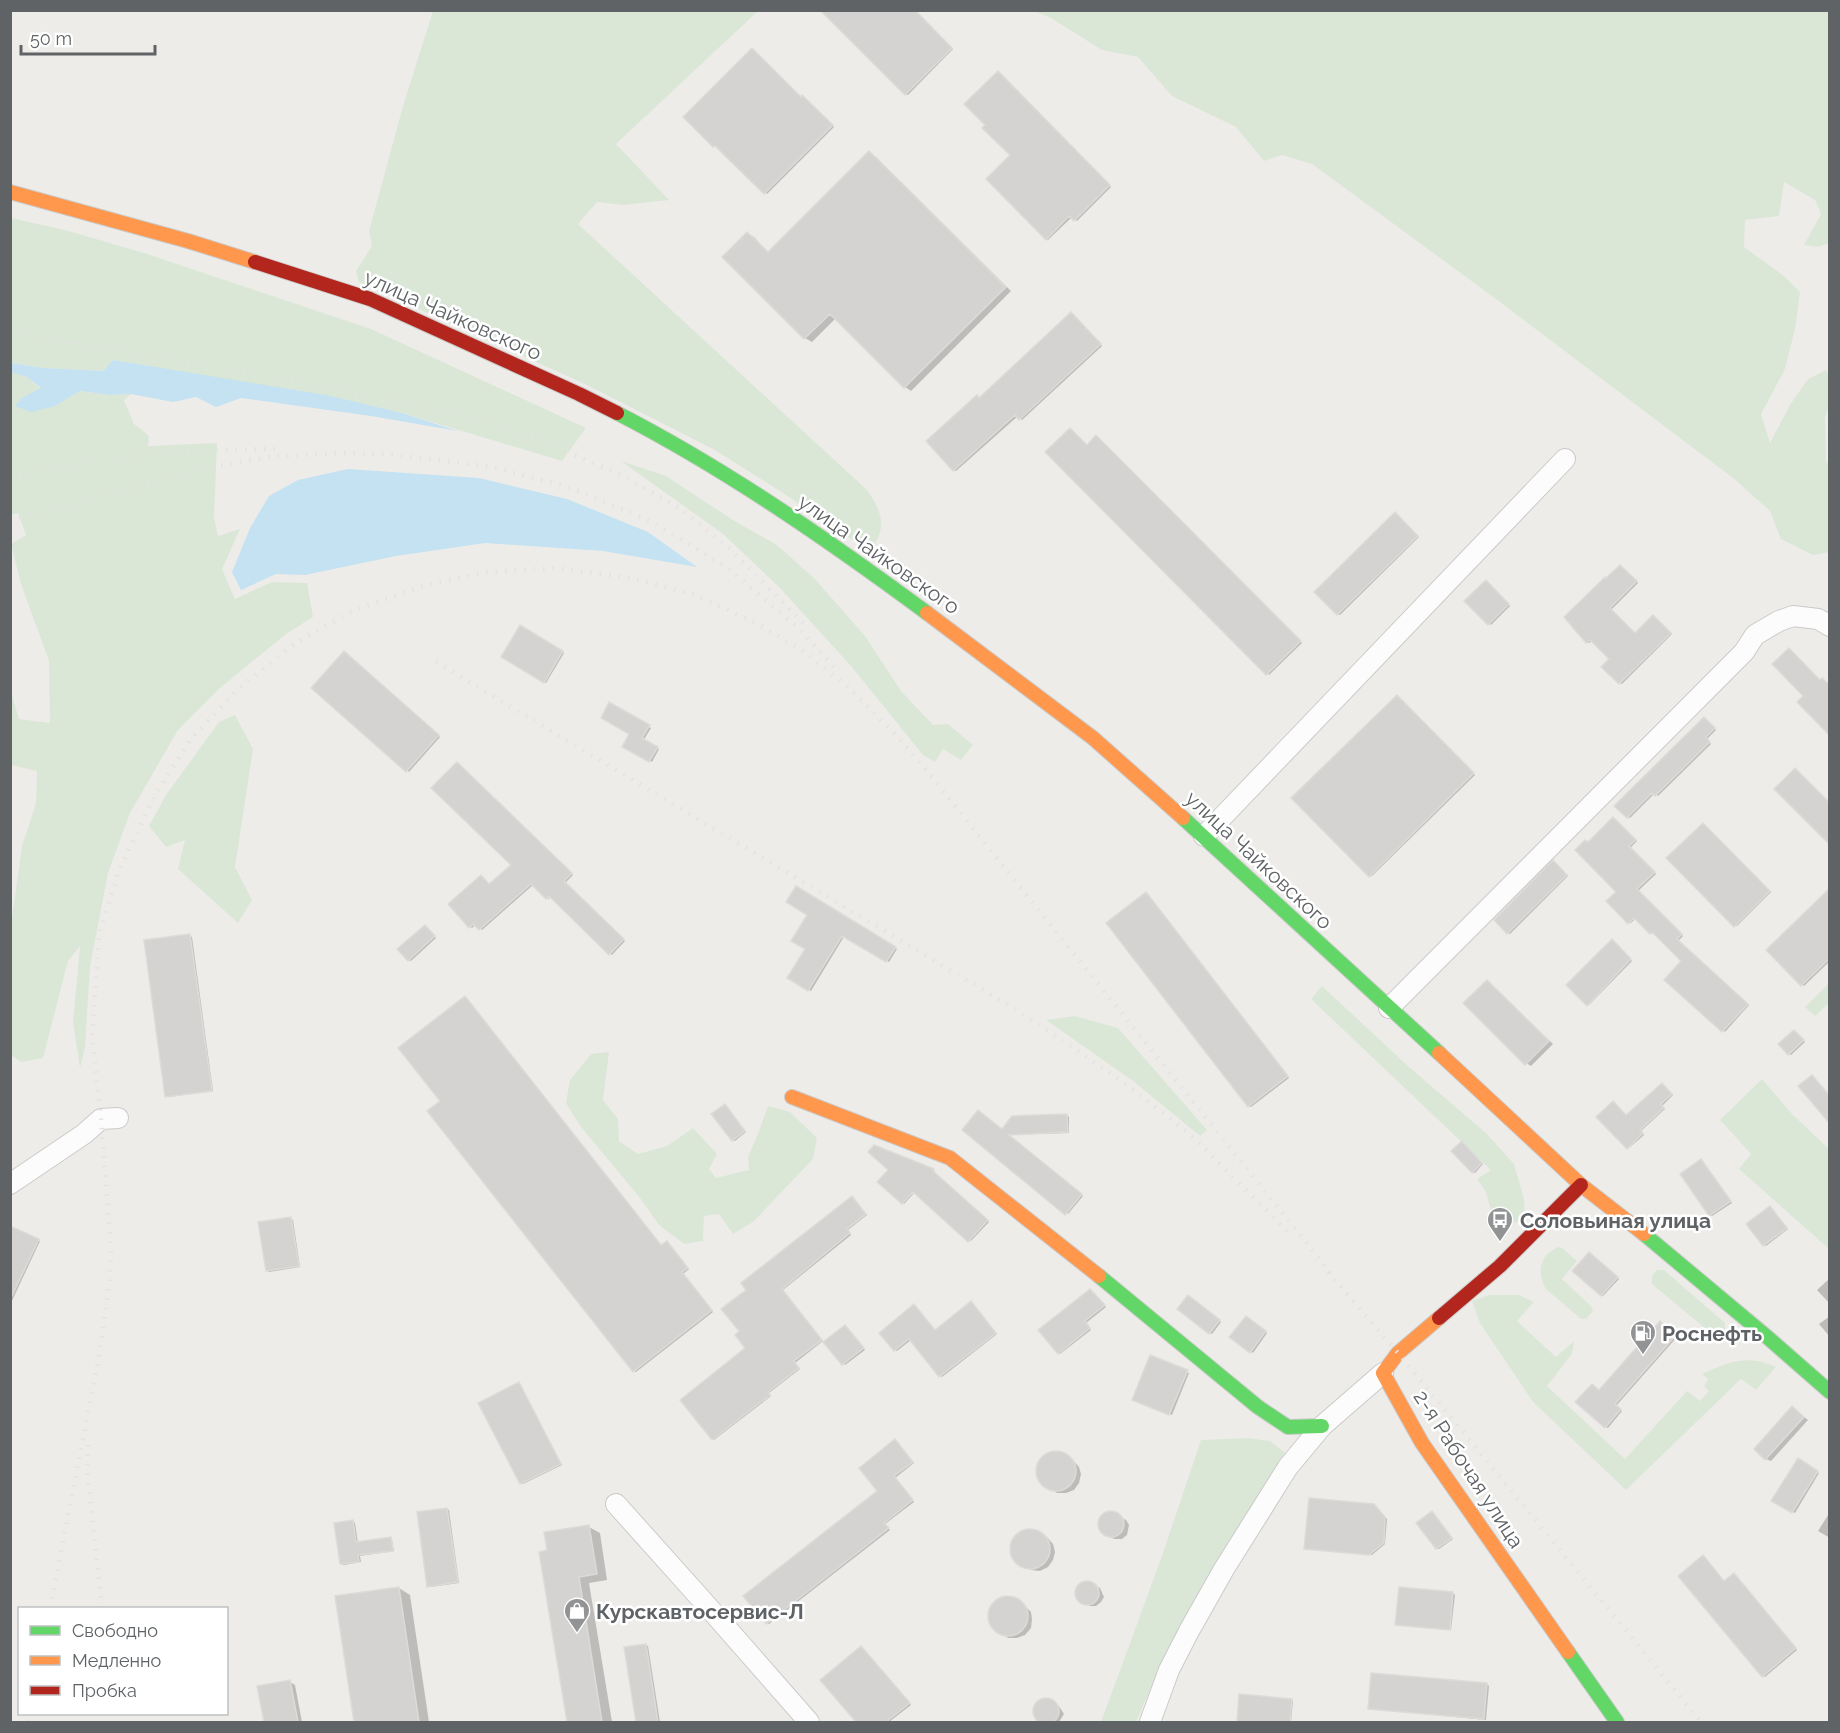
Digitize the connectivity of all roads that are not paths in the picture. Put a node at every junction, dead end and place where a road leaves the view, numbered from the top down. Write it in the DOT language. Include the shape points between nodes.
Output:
graph roads {
  1 [pos="10,192"];
  2 [pos="1564,459"];
  3 [pos="1824,623"];
  4 [pos="1204,836"];
  5 [pos="1389,1008"];
  6 [pos="792,1097"];
  7 [pos="118,1118"];
  8 [pos="10,1184"];
  9 [pos="1581,1185"];
  10 [pos="1383,1373"];
  11 [pos="1830,1392"];
  12 [pos="1322,1426"];
  13 [pos="615,1504"];
  14 [pos="809,1722"];
  15 [pos="1150,1722"];
  16 [pos="1617,1722"];
  1 -- 4 [label="main road, улица Чайковского" via="188,241 370,299 579,394 659,435 857,562 992,660 1093,738"];
  2 -- 4 [label="street"];
  3 -- 5 [label="street" via="1794,616 1755,635 1739,657"];
  4 -- 5 [label="main road, улица Чайковского"];
  5 -- 9 [label="main road, улица Чайковского"];
  6 -- 12 [label="main road" via="950,1158 1258,1407 1288,1427"];
  7 -- 8 [label="street" via="101,1119"];
  9 -- 10 [label="main road" via="1500,1266 1398,1353"];
  9 -- 11 [label="main road"];
  10 -- 12 [label="street"];
  10 -- 16 [label="main road, 2-я Рабочая улица" via="1422,1443"];
  12 -- 15 [label="street" via="1288,1467 1224,1569 1169,1670"];
  13 -- 14 [label="street"];
}
